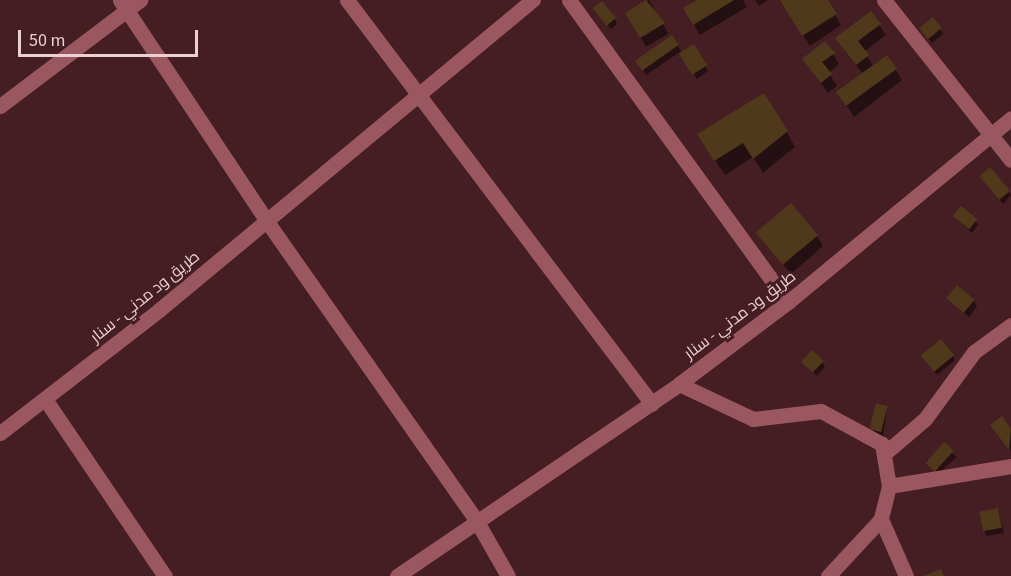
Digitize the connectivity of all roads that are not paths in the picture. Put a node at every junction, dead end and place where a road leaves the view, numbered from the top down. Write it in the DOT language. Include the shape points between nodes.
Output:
graph roads {
  1 [pos="140,0"];
  2 [pos="346,0"];
  3 [pos="533,0"];
  4 [pos="569,0"];
  5 [pos="884,0"];
  6 [pos="124,5"];
  7 [pos="419,96"];
  8 [pos="0,106"];
  9 [pos="1011,118"];
  10 [pos="992,136"];
  11 [pos="1011,160"];
  12 [pos="266,220"];
  13 [pos="789,302"];
  14 [pos="1011,325"];
  15 [pos="679,384"];
  16 [pos="45,399"];
  17 [pos="652,404"];
  18 [pos="0,433"];
  19 [pos="885,453"];
  20 [pos="1008,469"];
  21 [pos="890,486"];
  22 [pos="881,519"];
  23 [pos="476,520"];
  24 [pos="165,576"];
  25 [pos="397,576"];
  26 [pos="508,576"];
  27 [pos="828,576"];
  28 [pos="906,576"];
  1 -- 6 [label="street"];
  2 -- 7 [label="street"];
  3 -- 7 [label="street, طريق ود مدني - سنار"];
  4 -- 13 [label="street"];
  5 -- 10 [label="street"];
  6 -- 8 [label="street"];
  6 -- 12 [label="street"];
  7 -- 12 [label="street, طريق ود مدني - سنار"];
  7 -- 17 [label="street"];
  9 -- 10 [label="street, طريق ود مدني - سنار"];
  10 -- 11 [label="street"];
  10 -- 13 [label="street, طريق ود مدني - سنار"];
  12 -- 16 [label="street, طريق ود مدني - سنار"];
  12 -- 23 [label="street"];
  13 -- 15 [label="street, طريق ود مدني - سنار"];
  14 -- 19 [label="street" via="974,352 925,419"];
  15 -- 17 [label="street, طريق ود مدني - سنار"];
  15 -- 19 [label="street" via="753,419 821,411 875,436"];
  16 -- 18 [label="street, طريق ود مدني - سنار"];
  16 -- 24 [label="street"];
  17 -- 23 [label="street, طريق ود مدني - سنار"];
  19 -- 21 [label="street"];
  20 -- 21 [label="street"];
  21 -- 22 [label="street"];
  22 -- 27 [label="street"];
  22 -- 28 [label="street"];
  23 -- 25 [label="street, طريق ود مدني - سنار"];
  23 -- 26 [label="street"];
}
